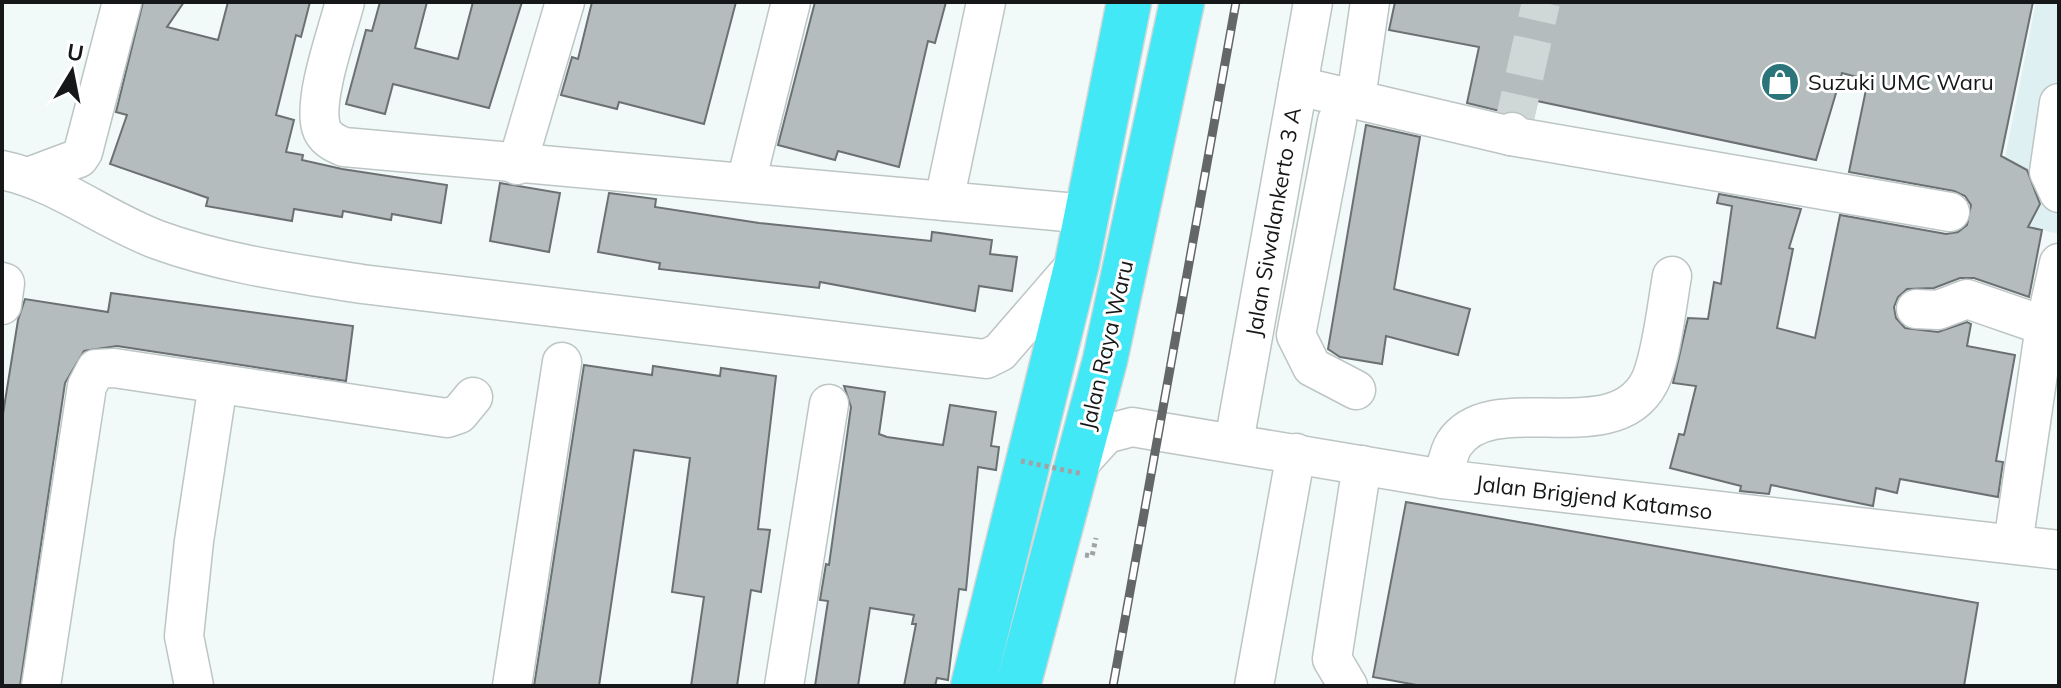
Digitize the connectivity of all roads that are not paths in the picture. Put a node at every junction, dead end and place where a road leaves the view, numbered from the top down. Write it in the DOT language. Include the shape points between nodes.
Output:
graph roads {
  1 [pos="122,2"];
  2 [pos="345,2"];
  3 [pos="565,2"];
  4 [pos="791,2"];
  5 [pos="986,2"];
  6 [pos="1129,2"];
  7 [pos="1182,2"];
  8 [pos="1313,2"];
  9 [pos="1370,2"];
  10 [pos="1298,86"];
  11 [pos="2059,103"];
  12 [pos="1347,110"];
  13 [pos="517,165"];
  14 [pos="749,170"];
  15 [pos="17,173"];
  16 [pos="1282,175"];
  17 [pos="1326,179"];
  18 [pos="2059,193"];
  19 [pos="944,201"];
  20 [pos="1950,212"];
  21 [pos="1088,214"];
  22 [pos="1077,263"];
  23 [pos="2059,263"];
  24 [pos="1672,276"];
  25 [pos="2,282"];
  26 [pos="2,305"];
  27 [pos="1916,309"];
  28 [pos="2045,326"];
  29 [pos="1105,360"];
  30 [pos="562,362"];
  31 [pos="2050,366"];
  32 [pos="218,384"];
  33 [pos="1356,390"];
  34 [pos="473,397"];
  35 [pos="829,404"];
  36 [pos="1132,427"];
  37 [pos="1234,442"];
  38 [pos="1296,453"];
  39 [pos="1362,465"];
  40 [pos="1080,470"];
  41 [pos="1443,479"];
  42 [pos="2013,544"];
  43 [pos="2059,550"];
  44 [pos="41,686"];
  45 [pos="194,686"];
  46 [pos="512,686"];
  47 [pos="784,686"];
  48 [pos="973,686"];
  49 [pos="1018,686"];
  50 [pos="1254,686"];
  51 [pos="1348,686"];
  1 -- 15 [label="street" via="83,152 79,158"];
  2 -- 13 [label="street" via="323,91 320,125 325,135 344,147"];
  3 -- 13 [label="street"];
  4 -- 14 [label="street"];
  5 -- 19 [label="street"];
  6 -- 21 [label="highway"];
  7 -- 29 [label="highway, Jalan Raya Waru"];
  8 -- 10 [label="street, Jalan Siwalankerto 3 A"];
  9 -- 12 [label="street"];
  10 -- 12 [label="street"];
  10 -- 16 [label="street, Jalan Siwalankerto 3 A"];
  11 -- 18 [label="street" via="2049,172"];
  12 -- 17 [label="street"];
  12 -- 20 [label="street"];
  13 -- 19 [label="street"];
  15 -- 22 [label="street" via="155,239 270,269 986,359 1000,352"];
  16 -- 17 [label="street"];
  16 -- 37 [label="street, Jalan Siwalankerto 3 A"];
  17 -- 33 [label="street" via="1296,335 1312,367"];
  19 -- 21 [label="street"];
  21 -- 22 [label="highway"];
  22 -- 48 [label="highway"];
  23 -- 28 [label="street"];
  24 -- 41 [label="street" via="1650,381 1635,398 1602,416 1511,418 1476,426 1454,444"];
  25 -- 26 [label="street"];
  27 -- 28 [label="street" via="1938,310 1967,299"];
  28 -- 31 [label="street"];
  29 -- 36 [label="street" via="1111,396"];
  29 -- 40 [label="highway, Jalan Raya Waru"];
  30 -- 46 [label="street"];
  31 -- 42 [label="street"];
  32 -- 34 [label="street" via="447,418 459,414"];
  32 -- 44 [label="street" via="96,369 87,386"];
  32 -- 45 [label="street" via="184,636"];
  35 -- 47 [label="street"];
  36 -- 37 [label="street, Jalan Brigjend Katamso"];
  36 -- 40 [label="street" via="1106,434"];
  37 -- 38 [label="street, Jalan Brigjend Katamso"];
  38 -- 39 [label="street, Jalan Brigjend Katamso"];
  38 -- 50 [label="street"];
  39 -- 41 [label="street, Jalan Brigjend Katamso"];
  39 -- 51 [label="street" via="1332,659"];
  40 -- 49 [label="highway, Jalan Raya Waru"];
  41 -- 42 [label="street, Jalan Brigjend Katamso"];
  42 -- 43 [label="street, Jalan Brigjend Katamso"];
}
